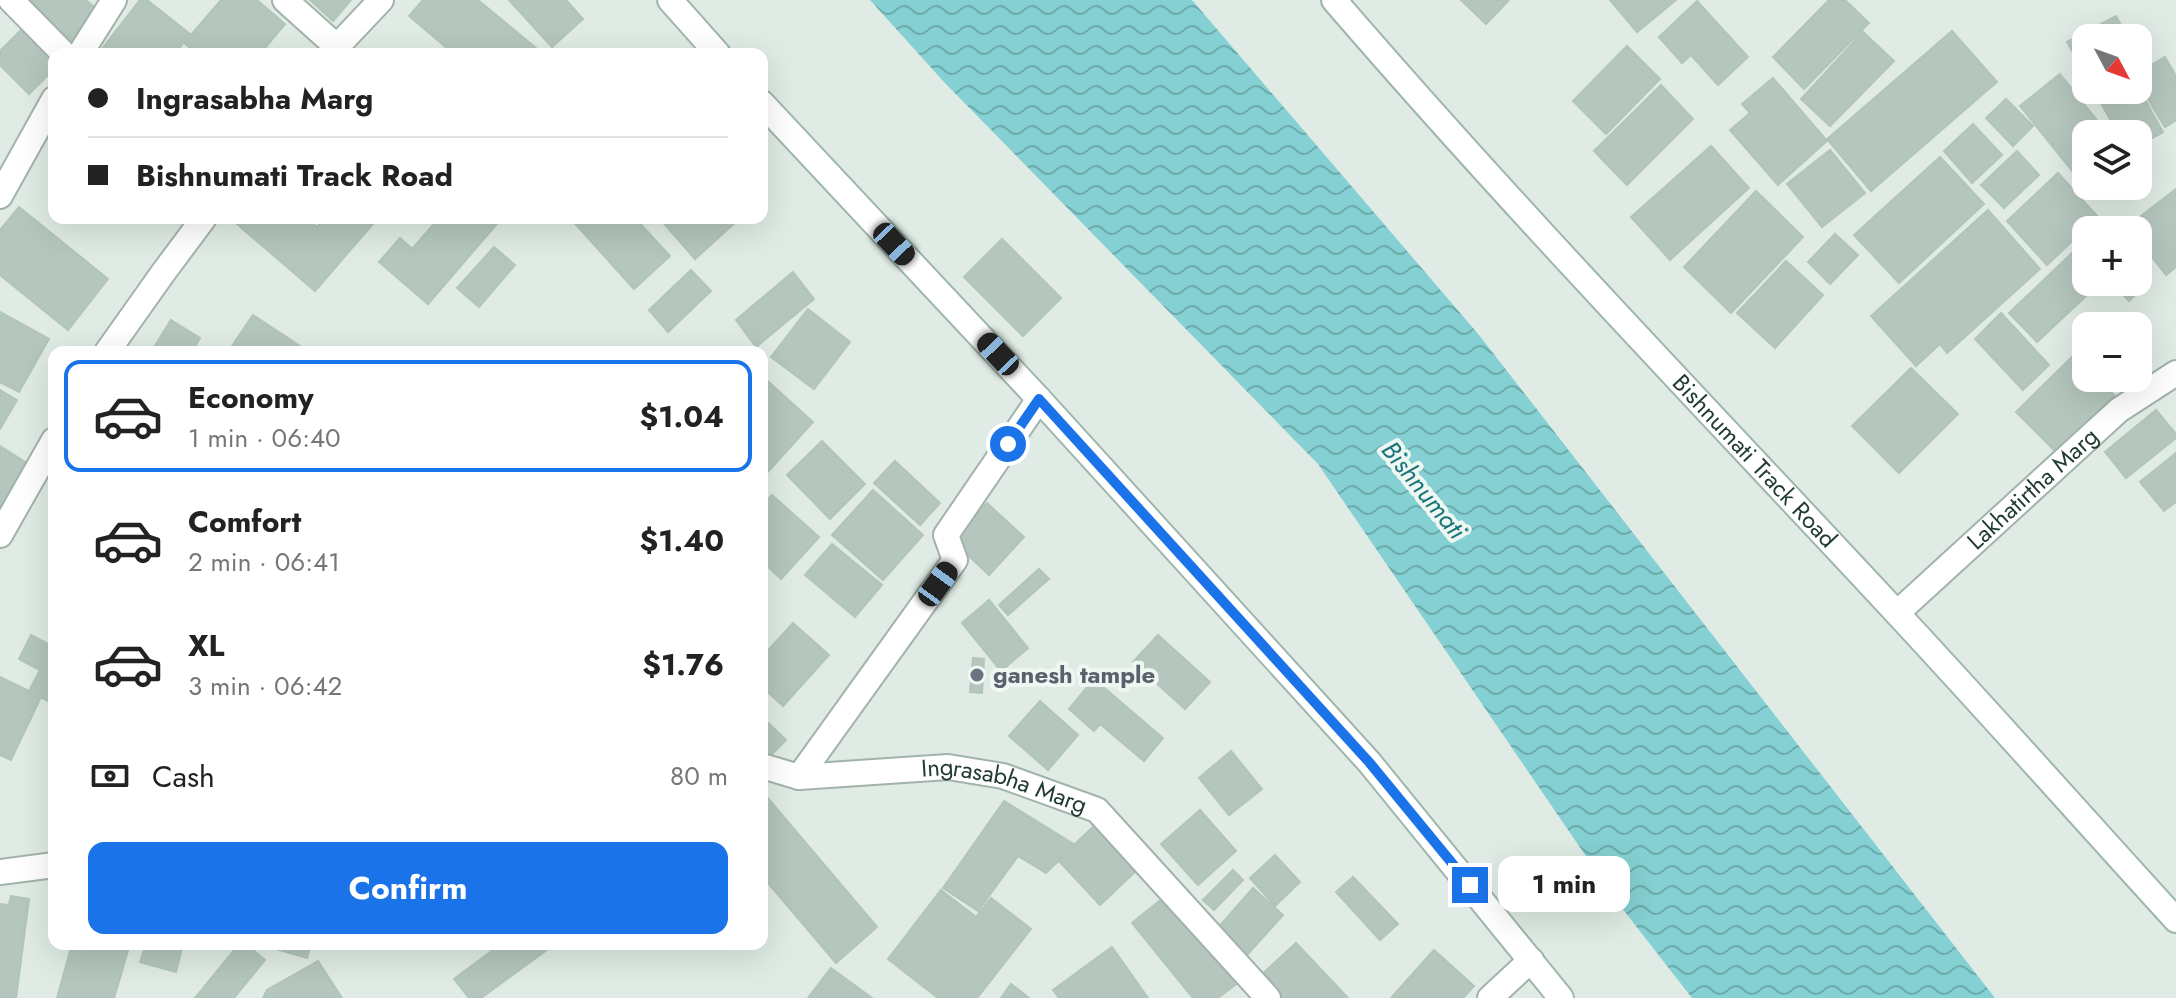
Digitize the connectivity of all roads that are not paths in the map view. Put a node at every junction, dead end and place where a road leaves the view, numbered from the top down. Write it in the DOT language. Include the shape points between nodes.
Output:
graph roads {
  1 [pos="11,0"];
  2 [pos="114,0"];
  3 [pos="285,0"];
  4 [pos="381,0"];
  5 [pos="670,0"];
  6 [pos="1334,0"];
  7 [pos="58,48"];
  8 [pos="84,48"];
  9 [pos="331,48"];
  10 [pos="335,48"];
  11 [pos="713,48"];
  12 [pos="768,109"];
  13 [pos="48,110"];
  14 [pos="0,196"];
  15 [pos="200,224"];
  16 [pos="111,346"];
  17 [pos="2176,373"];
  18 [pos="1039,399"];
  19 [pos="48,451"];
  20 [pos="0,535"];
  21 [pos="1897,613"];
  22 [pos="768,768"];
  23 [pos="799,777"];
  24 [pos="48,866"];
  25 [pos="0,872"];
  26 [pos="2176,920"];
  27 [pos="1531,960"];
  28 [pos="1268,998"];
  29 [pos="1490,998"];
  30 [pos="1561,998"];
  1 -- 7 [label="main road"];
  2 -- 8 [label="main road"];
  3 -- 9 [label="main road"];
  4 -- 10 [label="main road"];
  5 -- 11 [label="main road"];
  6 -- 21 [label="main road, Bishnumati Track Road"];
  12 -- 18 [label="main road"];
  13 -- 14 [label="main road"];
  15 -- 16 [label="main road"];
  17 -- 21 [label="main road, Lakhatirtha Marg" via="2119,410"];
  18 -- 23 [label="main road" via="946,535 955,560"];
  18 -- 27 [label="main road" via="1369,762"];
  19 -- 20 [label="main road"];
  21 -- 26 [label="main road, Bishnumati Track Road"];
  22 -- 23 [label="main road, Ingrasabha Marg"];
  23 -- 28 [label="main road, Ingrasabha Marg" via="948,767 1003,776 1097,810"];
  24 -- 25 [label="main road"];
  27 -- 29 [label="main road"];
  27 -- 30 [label="main road"];
}
